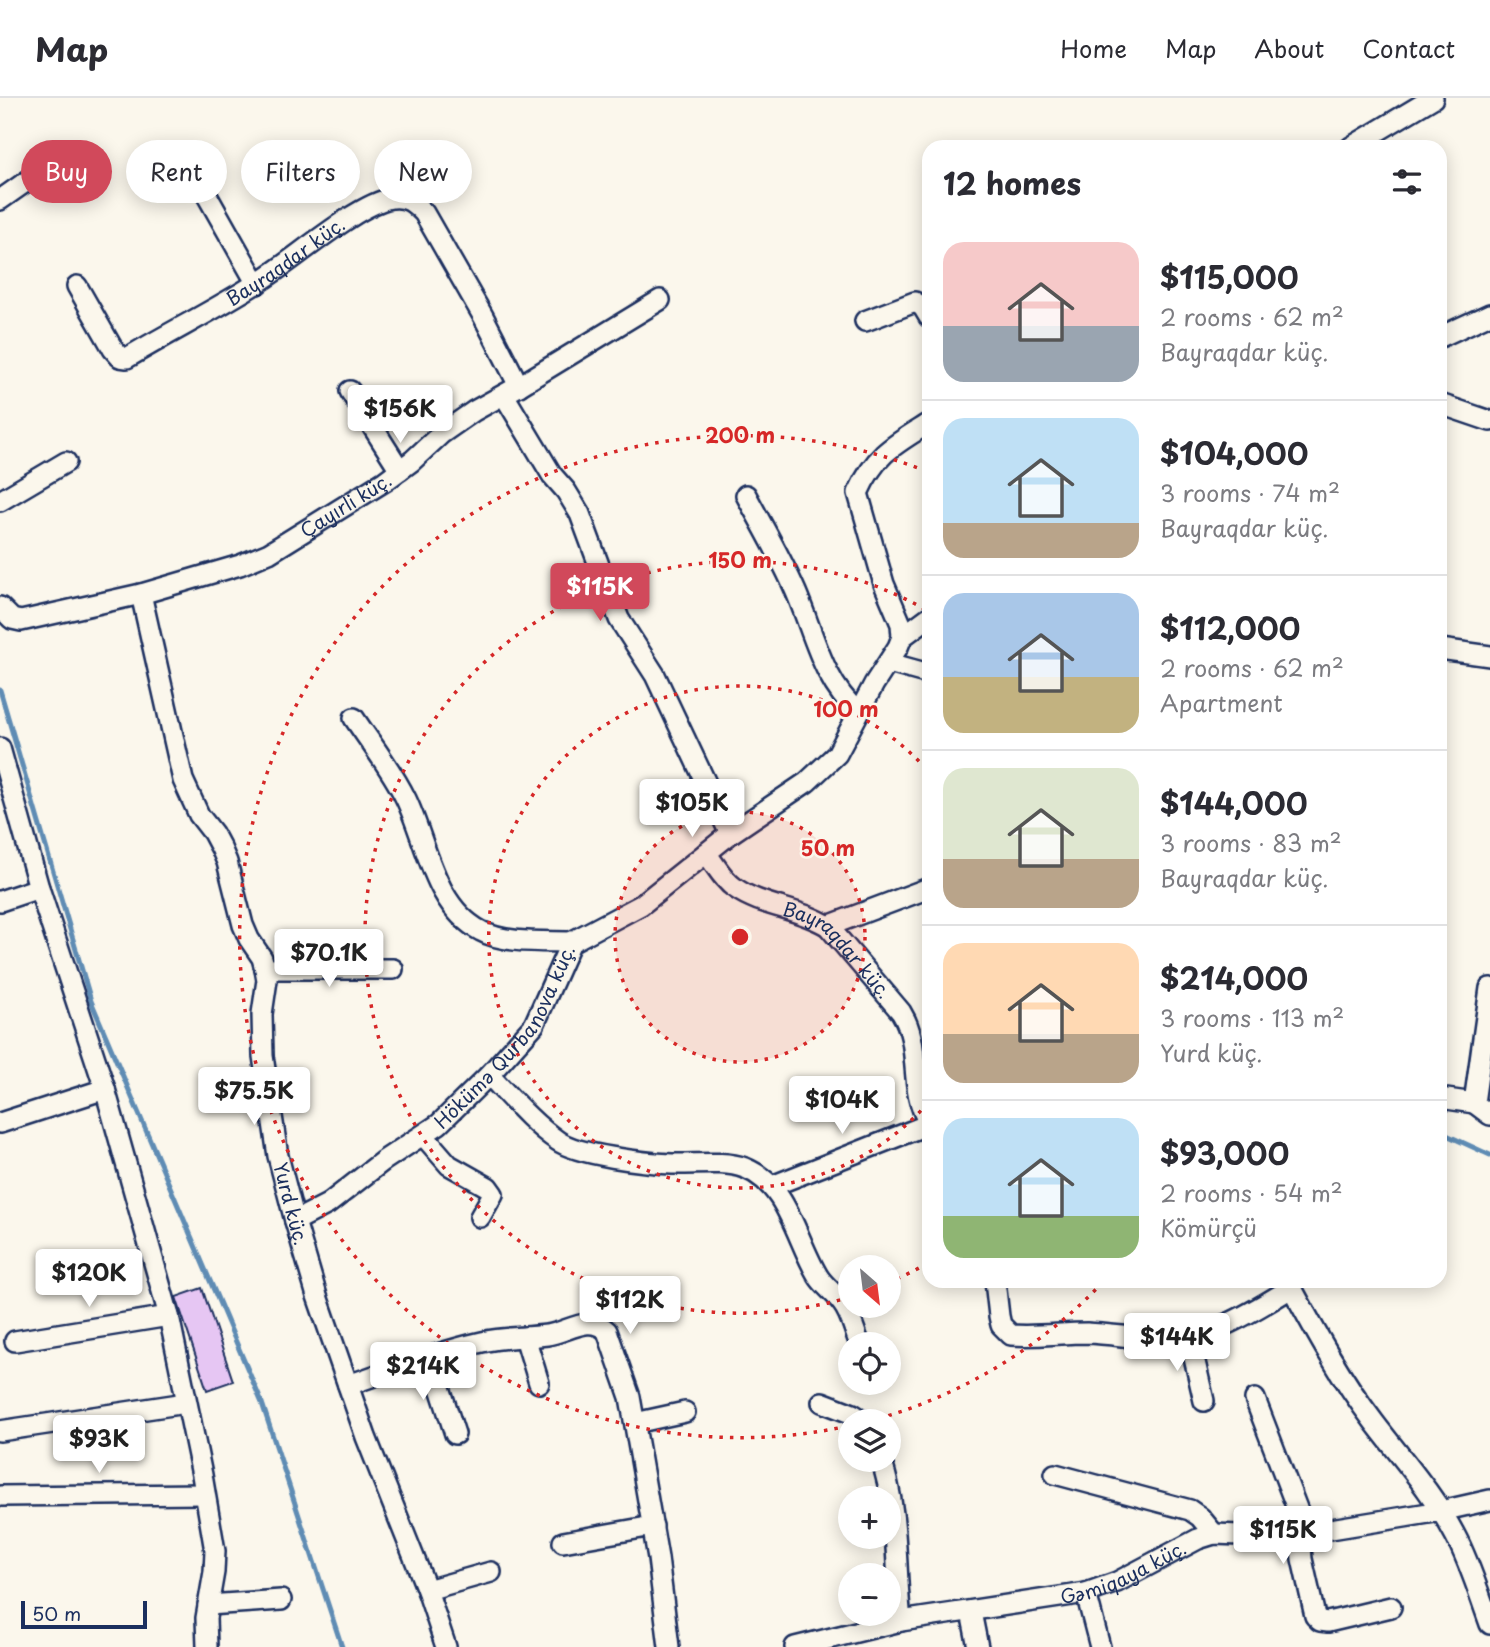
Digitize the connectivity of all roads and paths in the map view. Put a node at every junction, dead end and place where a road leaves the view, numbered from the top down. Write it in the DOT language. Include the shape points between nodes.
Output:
graph roads {
  1 [pos="1433,98"];
  2 [pos="1363,140"];
  3 [pos="21,185"];
  4 [pos="0,200"];
  5 [pos="211,203"];
  6 [pos="257,284"];
  7 [pos="77,286"];
  8 [pos="660,300"];
  9 [pos="922,306"];
  10 [pos="1490,314"];
  11 [pos="865,321"];
  12 [pos="1447,334"];
  13 [pos="350,391"];
  14 [pos="512,391"];
  15 [pos="1447,406"];
  16 [pos="1490,421"];
  17 [pos="922,427"];
  18 [pos="66,463"];
  19 [pos="400,470"];
  20 [pos="746,495"];
  21 [pos="0,501"];
  22 [pos="141,594"];
  23 [pos="0,607"];
  24 [pos="922,622"];
  25 [pos="902,637"];
  26 [pos="1447,650"];
  27 [pos="1490,656"];
  28 [pos="889,663"];
  29 [pos="922,672"];
  30 [pos="858,712"];
  31 [pos="354,718"];
  32 [pos="0,748"];
  33 [pos="730,834"];
  34 [pos="706,853"];
  35 [pos="39,888"];
  36 [pos="922,891"];
  37 [pos="0,901"];
  38 [pos="828,926"];
  39 [pos="571,942"];
  40 [pos="265,969"];
  41 [pos="393,969"];
  42 [pos="1490,988"];
  43 [pos="489,1075"];
  44 [pos="105,1089"];
  45 [pos="1447,1100"];
  46 [pos="922,1107"];
  47 [pos="1482,1109"];
  48 [pos="0,1123"];
  49 [pos="922,1126"];
  50 [pos="423,1135"];
  51 [pos="772,1186"];
  52 [pos="480,1217"];
  53 [pos="295,1221"];
  54 [pos="996,1288"];
  55 [pos="1284,1288"];
  56 [pos="1292,1288"];
  57 [pos="169,1316"];
  58 [pos="855,1332"];
  59 [pos="1189,1336"];
  60 [pos="525,1337"];
  61 [pos="15,1341"];
  62 [pos="430,1357"];
  63 [pos="538,1384"];
  64 [pos="348,1385"];
  65 [pos="1255,1399"];
  66 [pos="1204,1401"];
  67 [pos="822,1402"];
  68 [pos="186,1403"];
  69 [pos="840,1409"];
  70 [pos="685,1412"];
  71 [pos="635,1423"];
  72 [pos="0,1431"];
  73 [pos="455,1434"];
  74 [pos="884,1472"];
  75 [pos="1055,1474"];
  76 [pos="205,1494"];
  77 [pos="0,1496"];
  78 [pos="1490,1500"];
  79 [pos="1441,1511"];
  80 [pos="653,1526"];
  81 [pos="1214,1534"];
  82 [pos="1300,1534"];
  83 [pos="563,1542"];
  84 [pos="895,1563"];
  85 [pos="491,1572"];
  86 [pos="427,1590"];
  87 [pos="1086,1593"];
  88 [pos="281,1600"];
  89 [pos="208,1605"];
  90 [pos="1391,1607"];
  91 [pos="971,1612"];
  92 [pos="901,1620"];
  93 [pos="1490,1624"];
  94 [pos="887,1626"];
  95 [pos="858,1639"];
  96 [pos="207,1647"];
  97 [pos="446,1647"];
  98 [pos="669,1647"];
  99 [pos="795,1647"];
  100 [pos="978,1647"];
  101 [pos="1100,1647"];
  1 -- 2 [label="street"];
  3 -- 4 [label="street"];
  5 -- 6 [label="street"];
  6 -- 7 [label="street, Bayraqdar küç." via="127,358 113,349"];
  6 -- 14 [label="street, Bayraqdar küç." via="359,212 392,198 413,201 483,316"];
  8 -- 14 [label="street, Çayırli küç."];
  9 -- 11 [label="street" via="915,302 898,306"];
  10 -- 12 [label="street"];
  13 -- 19 [label="street"];
  14 -- 19 [label="street, Çayırli küç." via="441,434"];
  14 -- 33 [label="street, Bayraqdar küç." via="552,475 580,514 620,619 655,675"];
  15 -- 16 [label="street"];
  17 -- 25 [label="street" via="874,463 858,494"];
  18 -- 21 [label="street"];
  19 -- 22 [label="street, Çayırli küç." via="269,554"];
  20 -- 30 [label="street" via="795,590 829,677"];
  22 -- 23 [label="street, Çayırli küç." via="21,621"];
  22 -- 40 [label="street, Yurd küç." via="183,780 221,848 243,925"];
  24 -- 25 [label="street"];
  25 -- 28 [label="street, Hökümə Qurbanova küç."];
  26 -- 27 [label="street"];
  28 -- 29 [label="street"];
  28 -- 30 [label="street, Hökümə Qurbanova küç."];
  30 -- 33 [label="street, Hökümə Qurbanova küç." via="846,740 823,768"];
  31 -- 39 [label="street" via="394,776 447,898 466,920 483,933 504,938"];
  32 -- 35 [label="street"];
  33 -- 34 [label="street, Hökümə Qurbanova küç."];
  34 -- 38 [label="street, Bayraqdar küç." via="739,891"];
  34 -- 39 [label="street, Hökümə Qurbanova küç." via="641,905"];
  35 -- 37 [label="street"];
  35 -- 44 [label="street"];
  36 -- 38 [label="street"];
  38 -- 46 [label="street, Bayraqdar küç." via="909,1025"];
  39 -- 43 [label="street, Hökümə Qurbanova küç." via="534,1026"];
  40 -- 41 [label="street"];
  40 -- 53 [label="street, Yurd küç." via="263,1056 278,1156"];
  42 -- 47 [label="street"];
  43 -- 50 [label="street, Hökümə Qurbanova küç."];
  43 -- 51 [label="street" via="560,1143 627,1160 727,1164 746,1168"];
  44 -- 48 [label="street"];
  44 -- 57 [label="street"];
  45 -- 47 [label="street"];
  49 -- 51 [label="street"];
  50 -- 52 [label="street" via="449,1166 488,1187 493,1195"];
  50 -- 53 [label="street, Hökümə Qurbanova küç." via="328,1204"];
  51 -- 58 [label="street" via="820,1279 843,1304"];
  53 -- 64 [label="street, Yurd küç."];
  54 -- 59 [label="street" via="1001,1325 1011,1335"];
  55 -- 59 [label="street" via="1240,1320"];
  56 -- 79 [label="street" via="1372,1420"];
  57 -- 61 [label="street"];
  57 -- 68 [label="street"];
  59 -- 66 [label="street"];
  60 -- 62 [label="street" via="486,1341"];
  60 -- 63 [label="street"];
  60 -- 71 [label="street" via="563,1332 589,1322 599,1324 607,1331"];
  62 -- 64 [label="street"];
  62 -- 73 [label="street"];
  64 -- 86 [label="street, Yurd küç."];
  65 -- 82 [label="street" via="1297,1511"];
  67 -- 69 [label="street"];
  68 -- 72 [label="street"];
  68 -- 76 [label="street"];
  70 -- 71 [label="street"];
  71 -- 80 [label="street"];
  74 -- 84 [label="street" via="892,1498"];
  75 -- 81 [label="street" via="1189,1510"];
  76 -- 77 [label="street"];
  76 -- 89 [label="street" via="215,1551"];
  78 -- 79 [label="street, Gəmiqaya küç."];
  79 -- 82 [label="street, Gəmiqaya küç."];
  79 -- 93 [label="street" via="1464,1553"];
  80 -- 83 [label="street"];
  80 -- 98 [label="street"];
  81 -- 82 [label="street, Gəmiqaya küç."];
  81 -- 87 [label="street, Gəmiqaya küç."];
  82 -- 90 [label="street" via="1312,1604 1320,1622"];
  85 -- 86 [label="street"];
  86 -- 97 [label="street, Yurd küç."];
  87 -- 91 [label="street, Gəmiqaya küç."];
  87 -- 101 [label="street"];
  88 -- 89 [label="street"];
  89 -- 96 [label="street"];
  91 -- 92 [label="street, Gəmiqaya küç."];
  91 -- 100 [label="street"];
  94 -- 95 [label="street, Gəmiqaya küç."];
  95 -- 99 [label="street, Gəmiqaya küç."];
}
